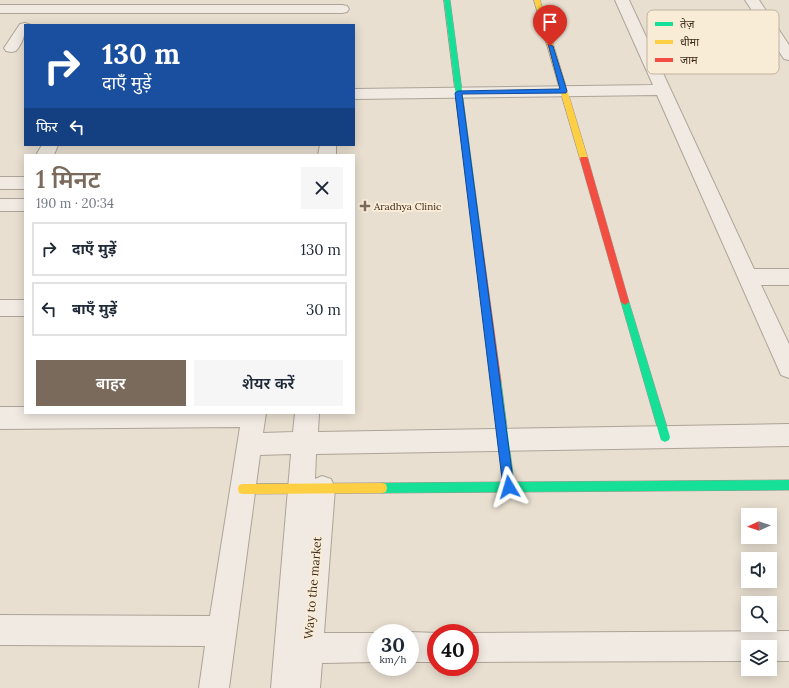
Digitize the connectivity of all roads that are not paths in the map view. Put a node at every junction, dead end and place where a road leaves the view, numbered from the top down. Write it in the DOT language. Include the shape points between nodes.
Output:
graph roads {
  1 [pos="447,0"];
  2 [pos="537,0"];
  3 [pos="622,0"];
  4 [pos="752,0"];
  5 [pos="40,5"];
  6 [pos="342,5"];
  7 [pos="0,9"];
  8 [pos="760,10"];
  9 [pos="27,24"];
  10 [pos="340,24"];
  11 [pos="24,29"];
  12 [pos="785,43"];
  13 [pos="12,48"];
  14 [pos="647,55"];
  15 [pos="789,56"];
  16 [pos="656,74"];
  17 [pos="663,90"];
  18 [pos="564,91"];
  19 [pos="458,93"];
  20 [pos="355,94"];
  21 [pos="0,183"];
  22 [pos="24,183"];
  23 [pos="0,205"];
  24 [pos="24,205"];
  25 [pos="747,277"];
  26 [pos="789,277"];
  27 [pos="0,308"];
  28 [pos="24,308"];
  29 [pos="789,368"];
  30 [pos="307,414"];
  31 [pos="253,415"];
  32 [pos="0,418"];
  33 [pos="789,435"];
  34 [pos="665,437"];
  35 [pos="503,440"];
  36 [pos="305,443"];
  37 [pos="249,444"];
  38 [pos="789,485"];
  39 [pos="509,487"];
  40 [pos="312,488"];
  41 [pos="243,489"];
  42 [pos="0,630"];
  43 [pos="223,631"];
  44 [pos="789,646"];
  45 [pos="479,647"];
  46 [pos="299,648"];
  47 [pos="367,648"];
  48 [pos="214,688"];
  49 [pos="286,688"];
  50 [pos="305,688"];
  1 -- 19 [label="street"];
  2 -- 18 [label="street"];
  3 -- 14 [label="street"];
  4 -- 8 [label="street"];
  5 -- 6 [label="street"];
  5 -- 7 [label="street"];
  5 -- 9 [label="street"];
  6 -- 10 [label="street"];
  11 -- 13 [label="street"];
  12 -- 15 [label="street"];
  16 -- 17 [label="street"];
  17 -- 18 [label="street"];
  17 -- 25 [label="street"];
  18 -- 19 [label="street"];
  18 -- 34 [label="street"];
  19 -- 20 [label="street"];
  19 -- 35 [label="street"];
  21 -- 22 [label="street"];
  23 -- 24 [label="street"];
  25 -- 26 [label="street"];
  25 -- 29 [label="street"];
  27 -- 28 [label="street"];
  30 -- 36 [label="street, Way to the market"];
  31 -- 32 [label="street"];
  31 -- 37 [label="street"];
  33 -- 34 [label="street"];
  34 -- 35 [label="street"];
  35 -- 36 [label="street"];
  35 -- 39 [label="street"];
  36 -- 37 [label="street"];
  36 -- 40 [label="street, Way to the market"];
  37 -- 41 [label="street"];
  38 -- 39 [label="street"];
  39 -- 40 [label="street"];
  40 -- 41 [label="street"];
  40 -- 46 [label="street, Way to the market"];
  41 -- 43 [label="street"];
  42 -- 43 [label="street"];
  43 -- 48 [label="street"];
  44 -- 45 [label="street"];
  46 -- 47 [label="street"];
  46 -- 49 [label="street"];
  46 -- 50 [label="street, Way to the market"];
}
